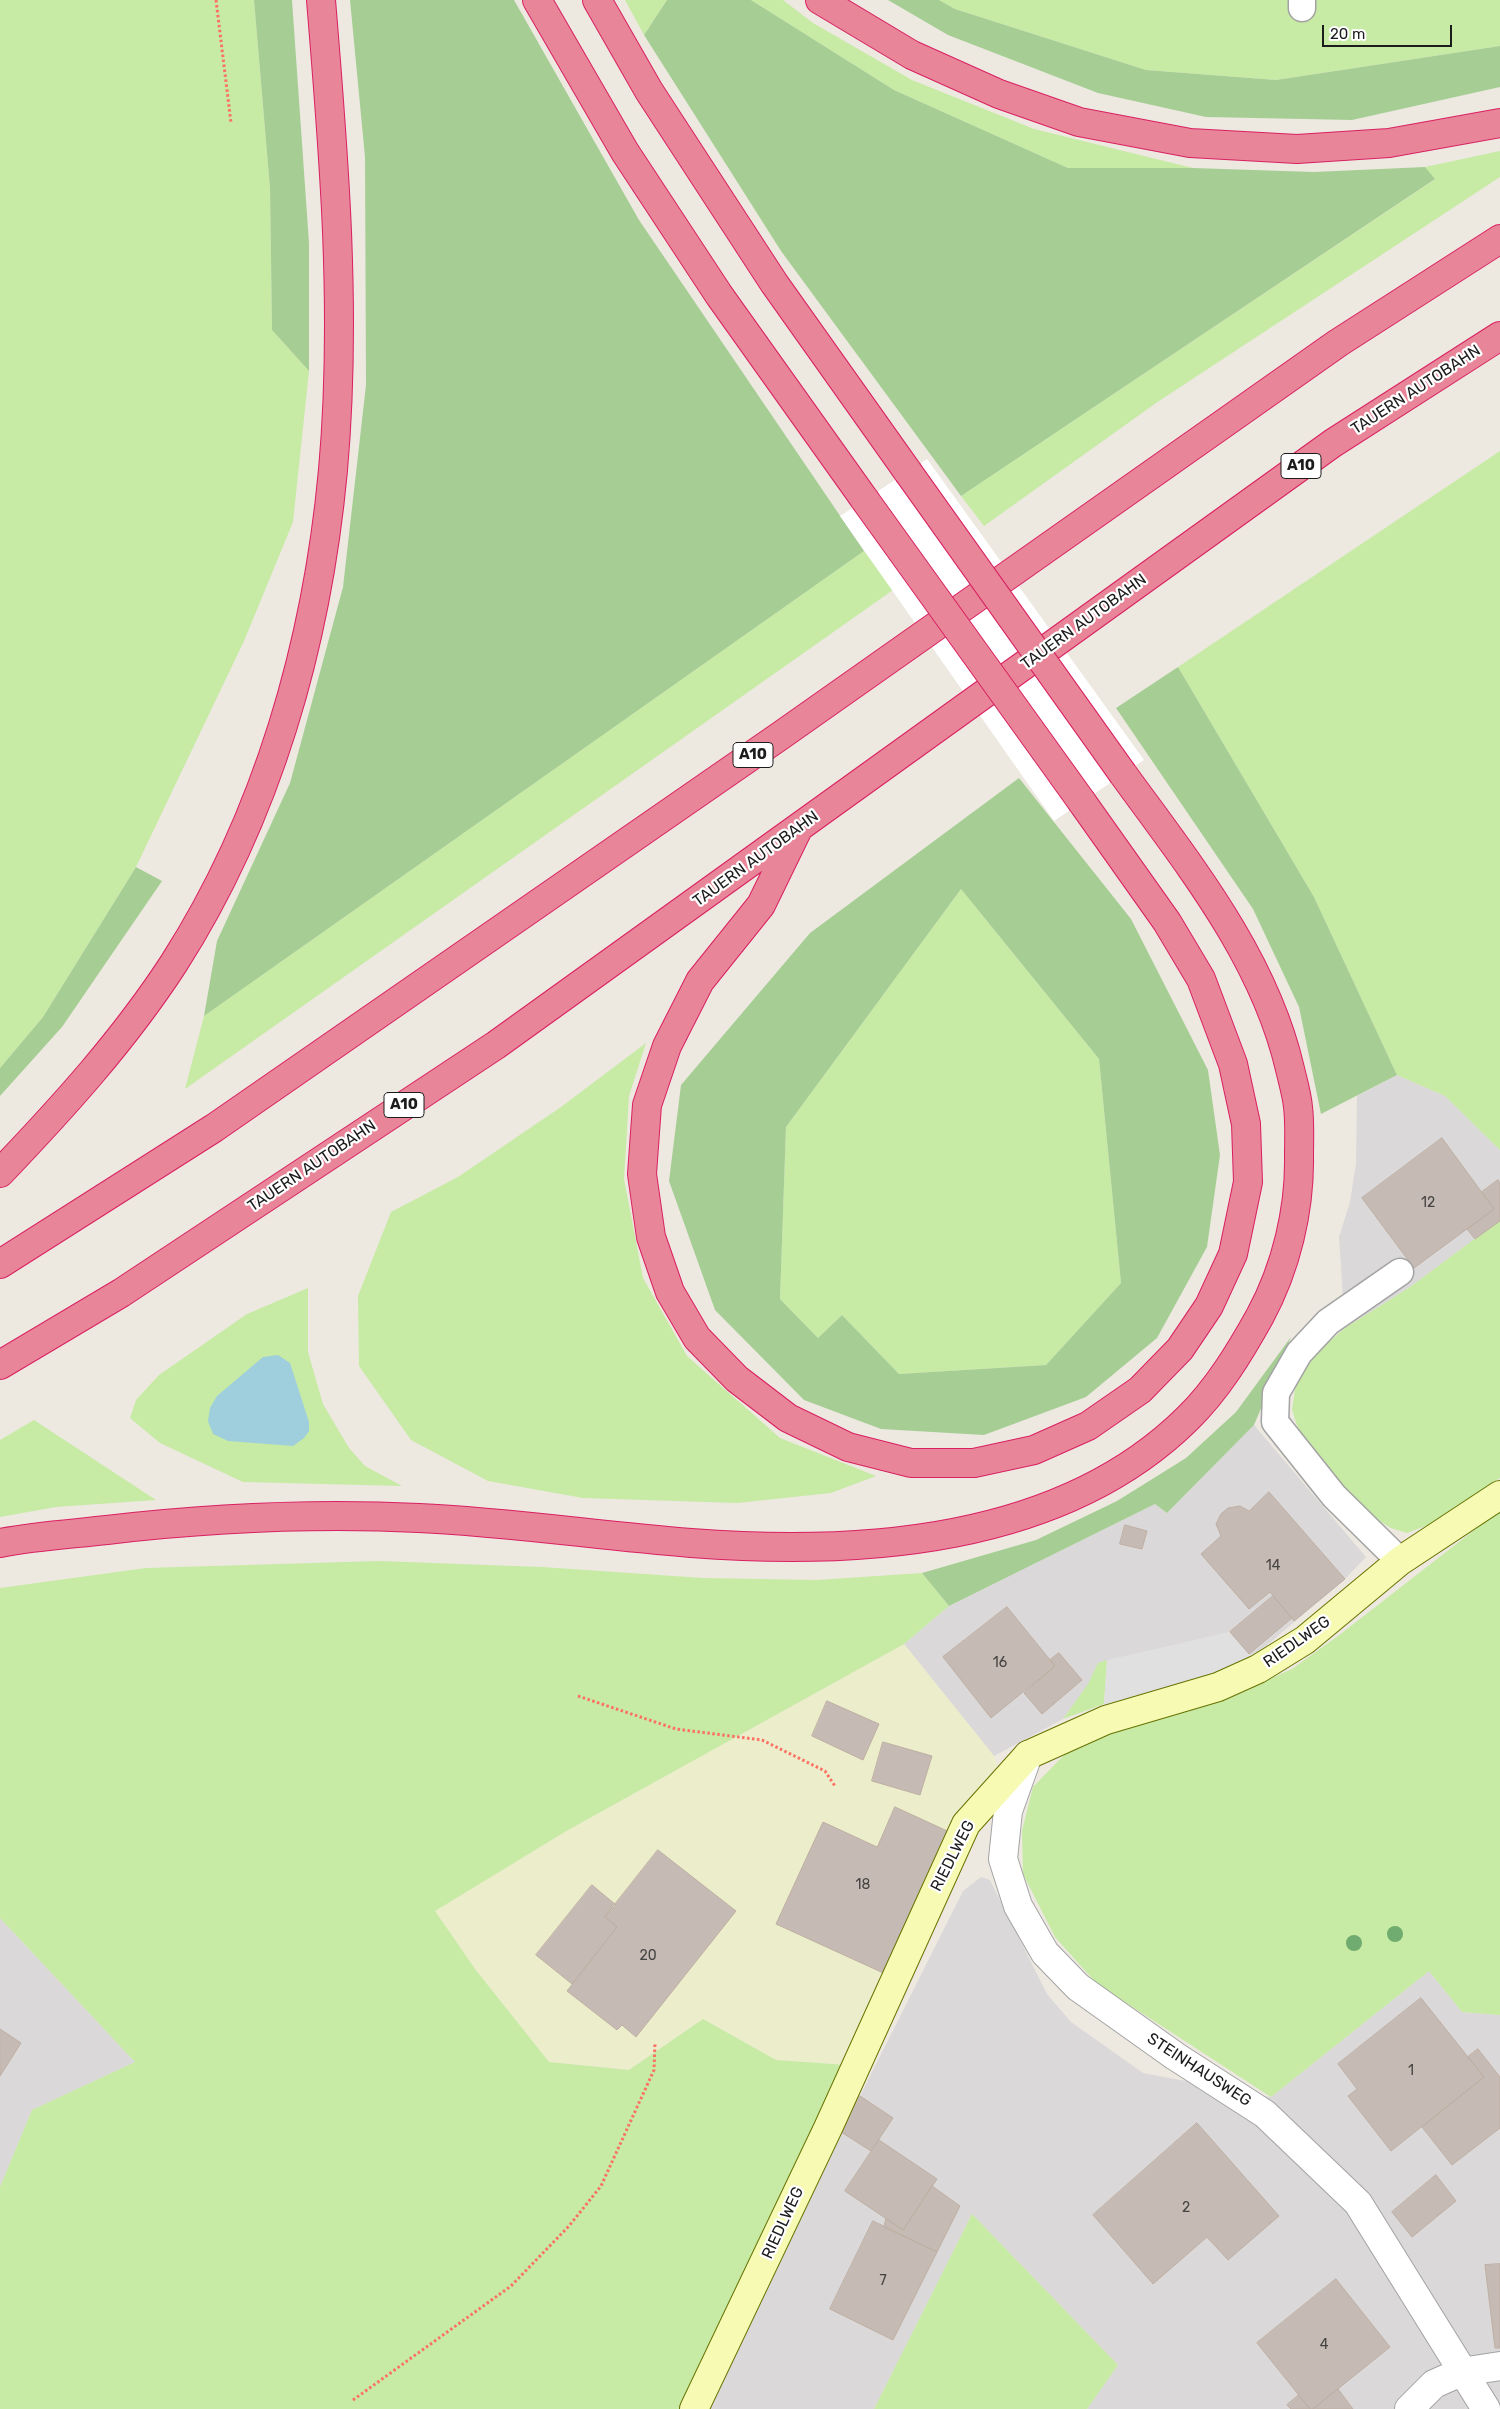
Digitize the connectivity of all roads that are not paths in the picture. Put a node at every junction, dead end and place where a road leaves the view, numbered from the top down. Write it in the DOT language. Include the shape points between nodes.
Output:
graph roads {
  1 [pos="321,0"];
  2 [pos="537,0"];
  3 [pos="597,0"];
  4 [pos="820,0"];
  5 [pos="1500,123"];
  6 [pos="1500,238"];
  7 [pos="1500,336"];
  8 [pos="797,830"];
  9 [pos="0,1173"];
  10 [pos="0,1264"];
  11 [pos="1400,1272"];
  12 [pos="0,1365"];
  13 [pos="1500,1495"];
  14 [pos="0,1543"];
  15 [pos="1400,1561"];
  16 [pos="1028,1755"];
  17 [pos="1500,2366"];
  18 [pos="1462,2372"];
  19 [pos="694,2409"];
  20 [pos="1409,2409"];
  21 [pos="1486,2409"];
  1 -- 9 [label="highway" via="334,149 337,395 333,470 322,558 293,691 272,762 250,819 212,898 175,962 130,1026 64,1106"];
  2 -- 8 [label="highway, bridge" via="626,152 719,295 1167,922 1201,979 1233,1064 1246,1124 1248,1182 1233,1254 1208,1306 1180,1349 1140,1390 1088,1426 1034,1450 974,1462 911,1463 848,1447 788,1418 737,1380 697,1338 670,1292 651,1237 642,1174 647,1106 667,1046 700,981 761,905"];
  3 -- 14 [label="highway, bridge" via="649,90 774,283 1213,898 1263,988 1285,1046 1298,1104 1300,1170 1296,1209 1284,1260 1268,1302 1221,1378 1189,1418 1149,1453 1103,1480 1032,1514 975,1530 832,1547 693,1544 495,1523 313,1515 213,1519"];
  4 -- 5 [label="highway" via="912,55 999,94 1079,122 1190,143 1296,149 1389,142"];
  6 -- 10 [label="highway, A10" via="1338,343 780,736 214,1128"];
  7 -- 8 [label="highway, TAUERN AUTOBAHN / A10" via="1332,443"];
  8 -- 12 [label="highway, TAUERN AUTOBAHN / A10" via="496,1045 121,1293"];
  11 -- 15 [label="lane" via="1328,1322 1299,1353 1276,1393 1275,1422 1334,1496"];
  13 -- 15 [label="street, RIEDLWEG"];
  15 -- 16 [label="street, RIEDLWEG" via="1305,1640 1258,1669 1218,1687 1106,1720"];
  16 -- 18 [label="street, STEINHAUSWEG" via="1008,1811 1003,1859 1018,1906 1045,1953 1078,1987 1175,2056 1265,2114 1358,2203"];
  16 -- 19 [label="street, RIEDLWEG" via="966,1824 828,2128"];
  17 -- 18 [label="street"];
  18 -- 20 [label="street" via="1434,2384"];
  18 -- 21 [label="street, STEINHAUSWEG"];
}
